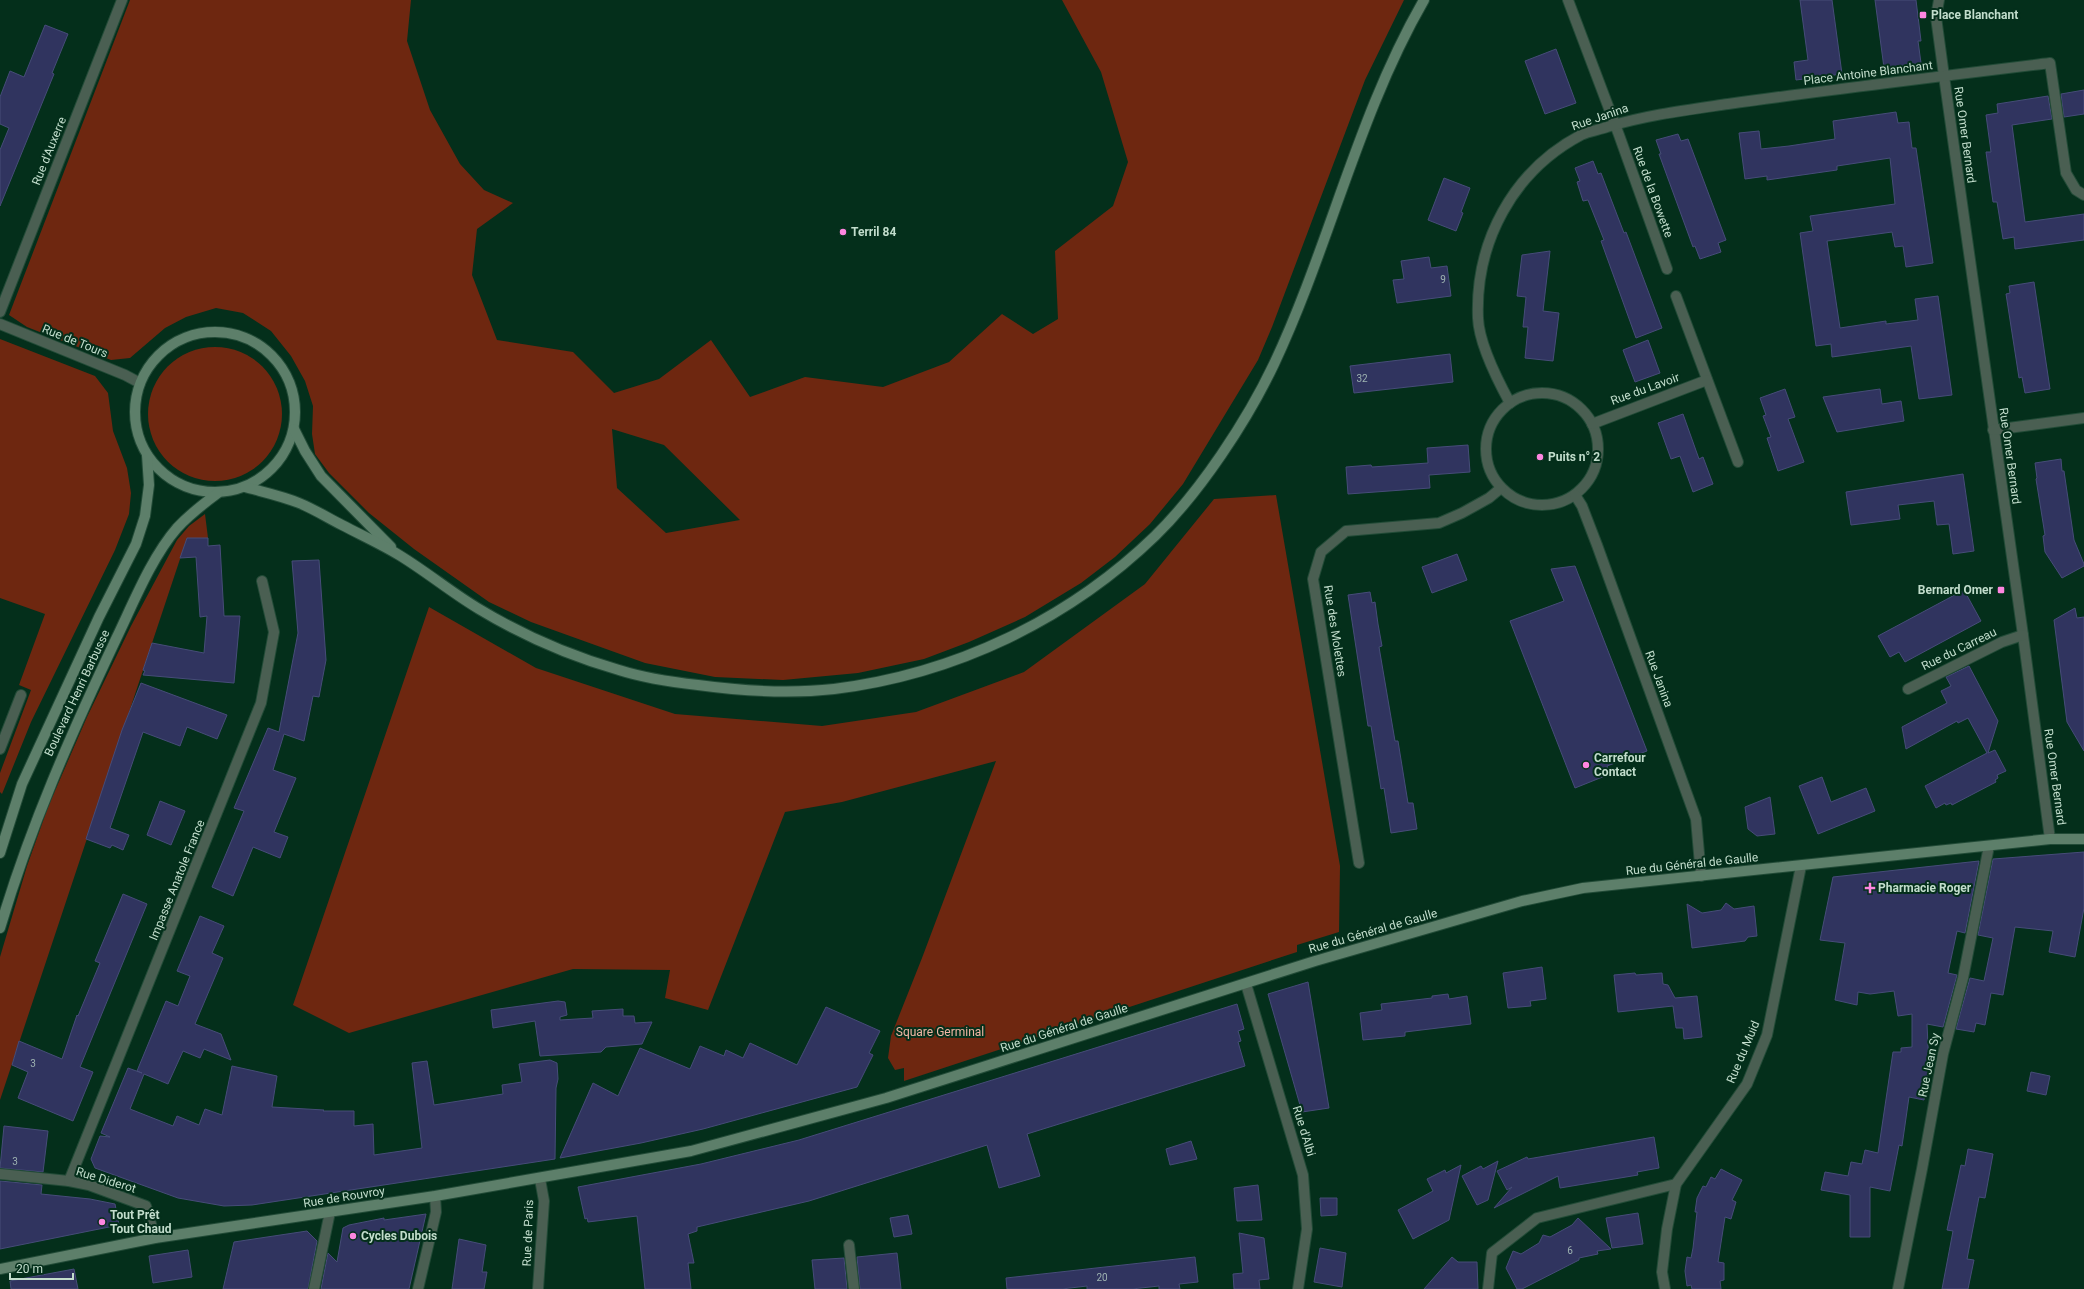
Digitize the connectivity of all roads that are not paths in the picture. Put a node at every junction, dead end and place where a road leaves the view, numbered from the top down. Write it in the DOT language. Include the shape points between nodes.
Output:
graph roads {
  1 [pos="122,0"];
  2 [pos="1424,0"];
  3 [pos="1568,0"];
  4 [pos="1939,0"];
  5 [pos="1944,76"];
  6 [pos="1794,95"];
  7 [pos="1615,125"];
  8 [pos="2084,195"];
  9 [pos="1667,269"];
  10 [pos="1676,296"];
  11 [pos="0,312"];
  12 [pos="0,324"];
  13 [pos="1707,380"];
  14 [pos="140,383"];
  15 [pos="1510,403"];
  16 [pos="2084,418"];
  17 [pos="1592,424"];
  18 [pos="294,429"];
  19 [pos="1993,430"];
  20 [pos="147,455"];
  21 [pos="1738,462"];
  22 [pos="245,487"];
  23 [pos="1501,488"];
  24 [pos="218,493"];
  25 [pos="1575,495"];
  26 [pos="400,556"];
  27 [pos="262,582"];
  28 [pos="2023,635"];
  29 [pos="1908,690"];
  30 [pos="22,695"];
  31 [pos="0,749"];
  32 [pos="2050,839"];
  33 [pos="2084,839"];
  34 [pos="1989,846"];
  35 [pos="0,853"];
  36 [pos="1359,863"];
  37 [pos="1801,866"];
  38 [pos="1701,876"];
  39 [pos="0,928"];
  40 [pos="1246,984"];
  41 [pos="691,1151"];
  42 [pos="0,1174"];
  43 [pos="540,1179"];
  44 [pos="70,1181"];
  45 [pos="1676,1184"];
  46 [pos="435,1196"];
  47 [pos="330,1212"];
  48 [pos="155,1238"];
  49 [pos="849,1245"];
  50 [pos="0,1269"];
  51 [pos="314,1289"];
  52 [pos="418,1289"];
  53 [pos="538,1289"];
  54 [pos="854,1289"];
  55 [pos="1298,1289"];
  56 [pos="1488,1289"];
  57 [pos="1666,1289"];
  58 [pos="1898,1289"];
  1 -- 11 [label="street, Rue d'Auxerre"];
  2 -- 26 [label="main road" via="1388,71 1297,310 1273,366 1225,448 1193,493 1158,533 1121,567 1087,592 1015,636 971,654 886,680 832,689 726,689 621,671 567,653 479,609"];
  3 -- 7 [label="street, Rue de la Bowette"];
  4 -- 5 [label="street, Place Antoine Blanchant" via="1936,17"];
  5 -- 6 [label="street, Place Antoine Blanchant"];
  5 -- 8 [label="street, Place Antoine Blanchant" via="2050,63 2066,173 2076,190"];
  5 -- 19 [label="street, Rue Omer Bernard"];
  6 -- 7 [label="street, Rue Janina" via="1642,117"];
  7 -- 9 [label="street, Rue de la Bowette"];
  7 -- 15 [label="street, Rue Janina" via="1583,134 1556,150 1517,188 1492,231 1482,261 1478,319 1482,338"];
  10 -- 13 [label="street"];
  12 -- 14 [label="street, Rue de Tours" via="125,374"];
  13 -- 17 [label="street, Rue du Lavoir"];
  13 -- 21 [label="street"];
  14 -- 18 [label="main road" via="148,367 159,354 188,336 204,332 238,335 254,341 280,364 294,395"];
  14 -- 20 [label="main road" via="135,420 139,438"];
  15 -- 17 [label="street" via="1533,394 1547,393 1560,396 1583,411"];
  15 -- 23 [label="street" via="1498,413 1487,438 1488,464"];
  16 -- 19 [label="street"];
  17 -- 25 [label="street" via="1598,448 1597,461 1593,474"];
  18 -- 22 [label="main road" via="288,447 277,464 262,478"];
  18 -- 26 [label="main road" via="321,476"];
  19 -- 28 [label="street, Rue Omer Bernard"];
  20 -- 24 [label="main road" via="158,468 180,484 201,492"];
  20 -- 35 [label="main road, Boulevard Henri Barbusse" via="149,485 145,516 136,544 99,617 29,770"];
  22 -- 24 [label="main road"];
  22 -- 26 [label="main road" via="300,503"];
  23 -- 25 [label="street" via="1512,497 1537,505 1551,505"];
  23 -- 36 [label="street, Rue des Molettes" via="1489,498 1439,523 1346,531 1321,552 1313,579"];
  24 -- 39 [label="main road, Boulevard Henri Barbusse" via="177,529 163,547 147,578 88,698 51,782 33,826"];
  25 -- 38 [label="street, Rue Janina" via="1597,545 1696,819"];
  27 -- 44 [label="street, Impasse Anatole France" via="274,632 262,703"];
  28 -- 29 [label="street, Rue du Carreau" via="2002,642"];
  28 -- 32 [label="street, Rue Omer Bernard"];
  30 -- 31 [label="street"];
  32 -- 33 [label="main road, Rue du Général de Gaulle"];
  32 -- 34 [label="main road, Rue du Général de Gaulle"];
  34 -- 37 [label="main road, Rue du Général de Gaulle"];
  34 -- 58 [label="street, Rue Jean Sy" via="1963,978 1943,1054"];
  37 -- 38 [label="main road, Rue du Général de Gaulle"];
  37 -- 45 [label="street, Rue du Muid" via="1767,1035 1747,1084"];
  38 -- 40 [label="main road, Rue du Général de Gaulle" via="1583,888 1522,901 1315,961"];
  40 -- 41 [label="main road, Rue du Général de Gaulle" via="891,1097"];
  40 -- 55 [label="street, Rue d'Albi" via="1303,1175 1307,1229"];
  41 -- 43 [label="main road, Rue de Rouvroy"];
  42 -- 44 [label="street, Rue Diderot"];
  43 -- 46 [label="main road, Rue de Rouvroy"];
  43 -- 53 [label="street, Rue de Paris" via="544,1201"];
  44 -- 48 [label="street, Rue Diderot" via="89,1185 146,1206"];
  45 -- 56 [label="street" via="1536,1218 1492,1253"];
  45 -- 57 [label="street, Rue du Muid" via="1663,1265"];
  46 -- 47 [label="main road, Rue de Rouvroy"];
  46 -- 52 [label="street" via="436,1212"];
  47 -- 48 [label="main road, Rue de Rouvroy"];
  47 -- 51 [label="street"];
  48 -- 50 [label="main road, Rue de Rouvroy"];
  49 -- 54 [label="street"];
}
